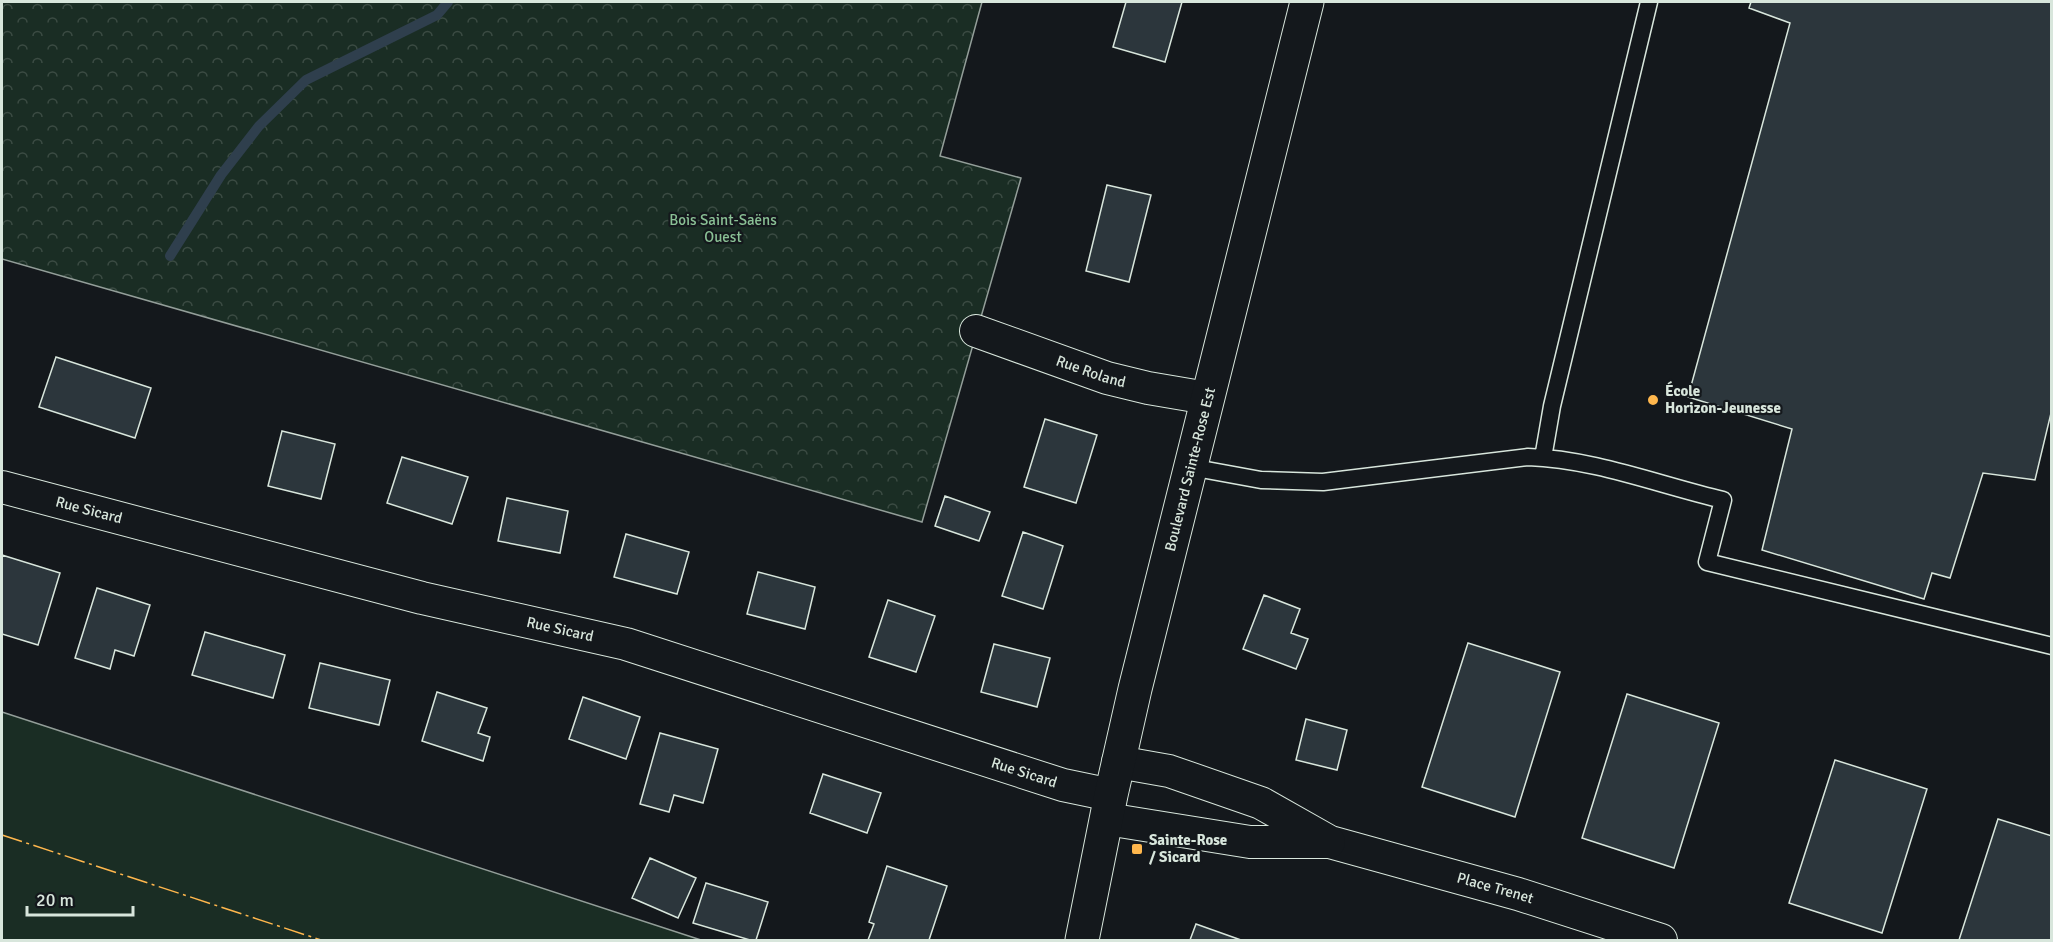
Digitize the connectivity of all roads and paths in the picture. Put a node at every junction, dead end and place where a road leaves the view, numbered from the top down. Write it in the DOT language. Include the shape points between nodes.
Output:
graph roads {
  1 [pos="1307,2"];
  2 [pos="1649,2"];
  3 [pos="976,331"];
  4 [pos="1207,398"];
  5 [pos="1543,458"];
  6 [pos="1190,467"];
  7 [pos="2,487"];
  8 [pos="2052,646"];
  9 [pos="1118,762"];
  10 [pos="1109,807"];
  11 [pos="1329,842"];
  12 [pos="1083,940"];
  13 [pos="1661,940"];
  1 -- 4 [label="street, Boulevard Sainte-Rose Est"];
  2 -- 5 [label="lane" via="1552,406"];
  3 -- 4 [label="street, Rue Roland" via="1107,378"];
  4 -- 6 [label="street, Boulevard Sainte-Rose Est"];
  5 -- 6 [label="lane" via="1323,482 1261,480"];
  5 -- 8 [label="lane" via="1593,466 1723,500 1707,562"];
  6 -- 9 [label="street, Boulevard Sainte-Rose Est"];
  7 -- 10 [label="street, Rue Sicard" via="422,598 626,644 1063,784"];
  9 -- 10 [label="street, Boulevard Sainte-Rose Est"];
  9 -- 11 [label="street, Place Trenet" via="1169,771 1261,803"];
  10 -- 11 [label="street, Place Trenet" via="1250,842"];
  10 -- 12 [label="street, Boulevard Sainte-Rose Est"];
  11 -- 13 [label="street, Place Trenet" via="1518,894"];
}
